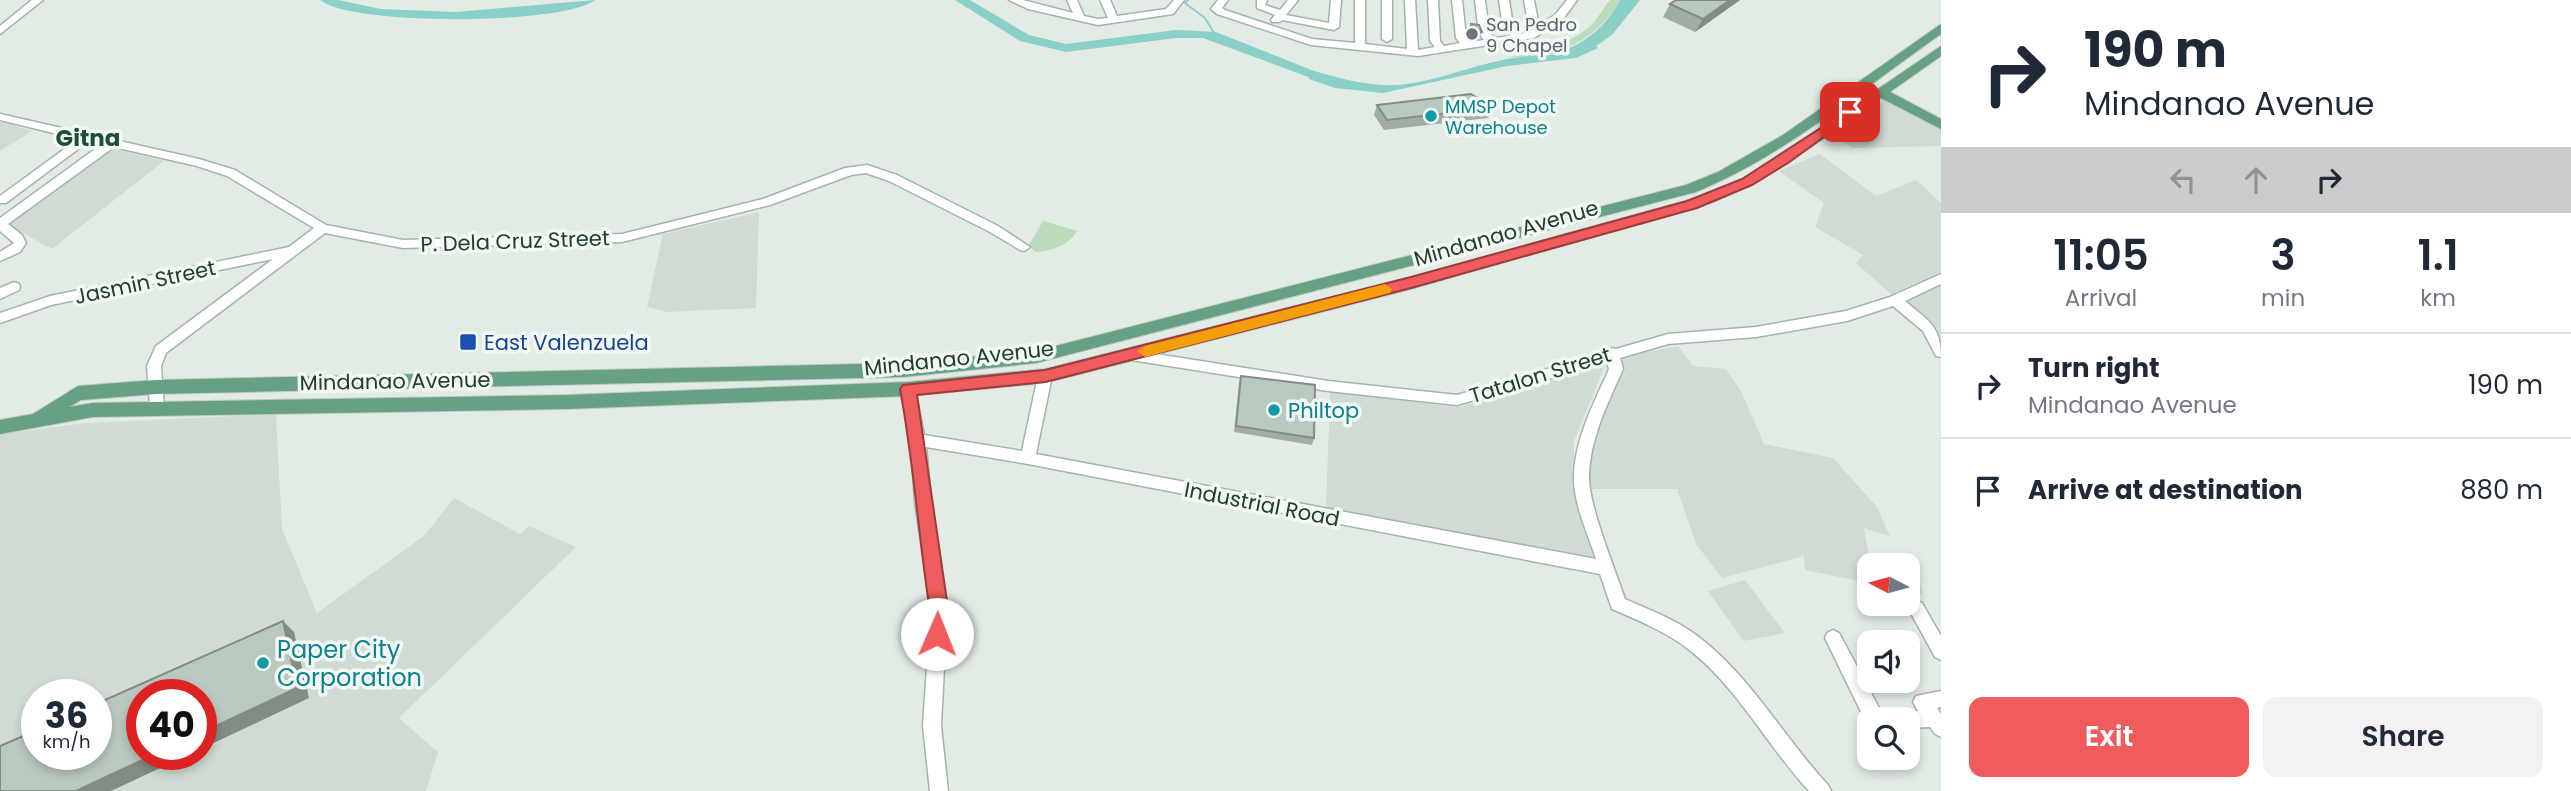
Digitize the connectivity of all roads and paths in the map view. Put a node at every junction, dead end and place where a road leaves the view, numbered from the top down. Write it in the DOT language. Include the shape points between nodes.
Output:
graph roads {
  1 [pos="38,0"];
  2 [pos="1014,0"];
  3 [pos="1072,0"];
  4 [pos="1105,0"];
  5 [pos="1223,0"];
  6 [pos="1262,0"];
  7 [pos="1293,0"];
  8 [pos="1336,0"];
  9 [pos="1360,0"];
  10 [pos="1387,0"];
  11 [pos="1409,0"];
  12 [pos="1433,0"];
  13 [pos="1457,0"];
  14 [pos="1480,0"];
  15 [pos="1504,0"];
  16 [pos="1529,0"];
  17 [pos="1572,0"];
  18 [pos="1176,1"];
  19 [pos="1039,5"];
  20 [pos="1280,14"];
  21 [pos="1080,19"];
  22 [pos="1114,20"];
  23 [pos="1542,27"];
  24 [pos="1941,28"];
  25 [pos="1268,29"];
  26 [pos="0,31"];
  27 [pos="1519,38"];
  28 [pos="1387,39"];
  29 [pos="1493,42"];
  30 [pos="1917,44"];
  31 [pos="1468,46"];
  32 [pos="1360,47"];
  33 [pos="1442,50"];
  34 [pos="1939,51"];
  35 [pos="1412,53"];
  36 [pos="1881,92"];
  37 [pos="0,117"];
  38 [pos="1804,125"];
  39 [pos="1941,125"];
  40 [pos="1822,134"];
  41 [pos="86,138"];
  42 [pos="110,144"];
  43 [pos="2,200"];
  44 [pos="0,225"];
  45 [pos="323,228"];
  46 [pos="1024,247"];
  47 [pos="292,251"];
  48 [pos="0,257"];
  49 [pos="1941,279"];
  50 [pos="15,286"];
  51 [pos="0,294"];
  52 [pos="1895,300"];
  53 [pos="0,318"];
  54 [pos="1941,352"];
  55 [pos="1612,354"];
  56 [pos="1131,355"];
  57 [pos="1045,376"];
  58 [pos="652,377"];
  59 [pos="311,384"];
  60 [pos="156,387"];
  61 [pos="908,389"];
  62 [pos="649,398"];
  63 [pos="300,405"];
  64 [pos="157,407"];
  65 [pos="32,422"];
  66 [pos="0,427"];
  67 [pos="918,440"];
  68 [pos="1028,458"];
  69 [pos="1606,568"];
  70 [pos="1920,615"];
  71 [pos="1833,638"];
  72 [pos="1941,652"];
  73 [pos="1941,699"];
  74 [pos="1868,707"];
  75 [pos="1937,723"];
  76 [pos="939,791"];
  77 [pos="1822,791"];
  1 -- 26 [label="street"];
  2 -- 19 [label="street"];
  3 -- 21 [label="street"];
  4 -- 22 [label="street"];
  5 -- 25 [label="street" via="1216,9"];
  6 -- 20 [label="street" via="1260,6"];
  7 -- 20 [label="street"];
  8 -- 20 [label="street" via="1334,27"];
  9 -- 32 [label="street"];
  10 -- 28 [label="street"];
  11 -- 35 [label="street"];
  12 -- 33 [label="street" via="1435,41"];
  13 -- 31 [label="street" via="1461,37"];
  14 -- 29 [label="street" via="1484,34"];
  15 -- 27 [label="street" via="1508,27"];
  16 -- 23 [label="street" via="1533,23"];
  17 -- 23 [label="street" via="1559,17"];
  18 -- 22 [label="street" via="1169,12 1144,11"];
  19 -- 21 [label="street"];
  20 -- 25 [label="street"];
  21 -- 22 [label="street"];
  23 -- 27 [label="street"];
  24 -- 30 [label="main road, Mindanao Avenue"];
  25 -- 32 [label="street" via="1311,42"];
  27 -- 29 [label="street"];
  29 -- 31 [label="street"];
  30 -- 34 [label="main road"];
  30 -- 38 [label="main road, Mindanao Avenue"];
  31 -- 33 [label="street"];
  32 -- 35 [label="street"];
  33 -- 35 [label="street"];
  34 -- 36 [label="main road, Mindanao Avenue"];
  36 -- 39 [label="main road"];
  36 -- 40 [label="main road, Mindanao Avenue"];
  37 -- 41 [label="street, P. Dela Cruz Street"];
  38 -- 40 [label="main road"];
  38 -- 58 [label="main road, Mindanao Avenue" via="1729,172 1677,194 1036,357 903,370"];
  40 -- 56 [label="main road, Mindanao Avenue" via="1747,182 1692,205"];
  41 -- 42 [label="street, P. Dela Cruz Street"];
  41 -- 43 [label="street"];
  42 -- 44 [label="street"];
  42 -- 45 [label="street, P. Dela Cruz Street" via="231,173"];
  44 -- 48 [label="street" via="20,243"];
  45 -- 46 [label="street, P. Dela Cruz Street" via="403,244 622,238 740,209 867,169"];
  45 -- 47 [label="street"];
  47 -- 53 [label="street, Jasmin Street" via="50,301"];
  47 -- 60 [label="street" via="162,350 154,366"];
  49 -- 52 [label="street, Tatalon Street"];
  50 -- 51 [label="street"];
  52 -- 54 [label="street" via="1928,328"];
  52 -- 55 [label="street, Tatalon Street" via="1805,325 1673,338"];
  55 -- 56 [label="street, Tatalon Street" via="1457,400 1328,386"];
  55 -- 69 [label="street" via="1616,369 1589,432 1582,464 1584,498"];
  56 -- 57 [label="main road, Mindanao Avenue"];
  57 -- 61 [label="main road, Mindanao Avenue"];
  57 -- 68 [label="street"];
  58 -- 59 [label="main road, Mindanao Avenue"];
  58 -- 62 [label="main road"];
  59 -- 60 [label="main road, Mindanao Avenue"];
  59 -- 63 [label="main road"];
  60 -- 64 [label="street"];
  60 -- 65 [label="main road, Mindanao Avenue" via="78,393"];
  61 -- 62 [label="main road, Mindanao Avenue"];
  61 -- 67 [label="street"];
  62 -- 63 [label="main road, Mindanao Avenue"];
  63 -- 64 [label="main road, Mindanao Avenue"];
  64 -- 65 [label="main road, Mindanao Avenue" via="93,410"];
  65 -- 66 [label="main road, Mindanao Avenue"];
  67 -- 68 [label="street, Industrial Road"];
  67 -- 76 [label="street" via="939,608 932,726"];
  68 -- 69 [label="street, Industrial Road"];
  69 -- 77 [label="street" via="1618,604 1704,651"];
  70 -- 72 [label="street"];
  71 -- 74 [label="street"];
  73 -- 75 [label="street" via="1922,702"];
}
